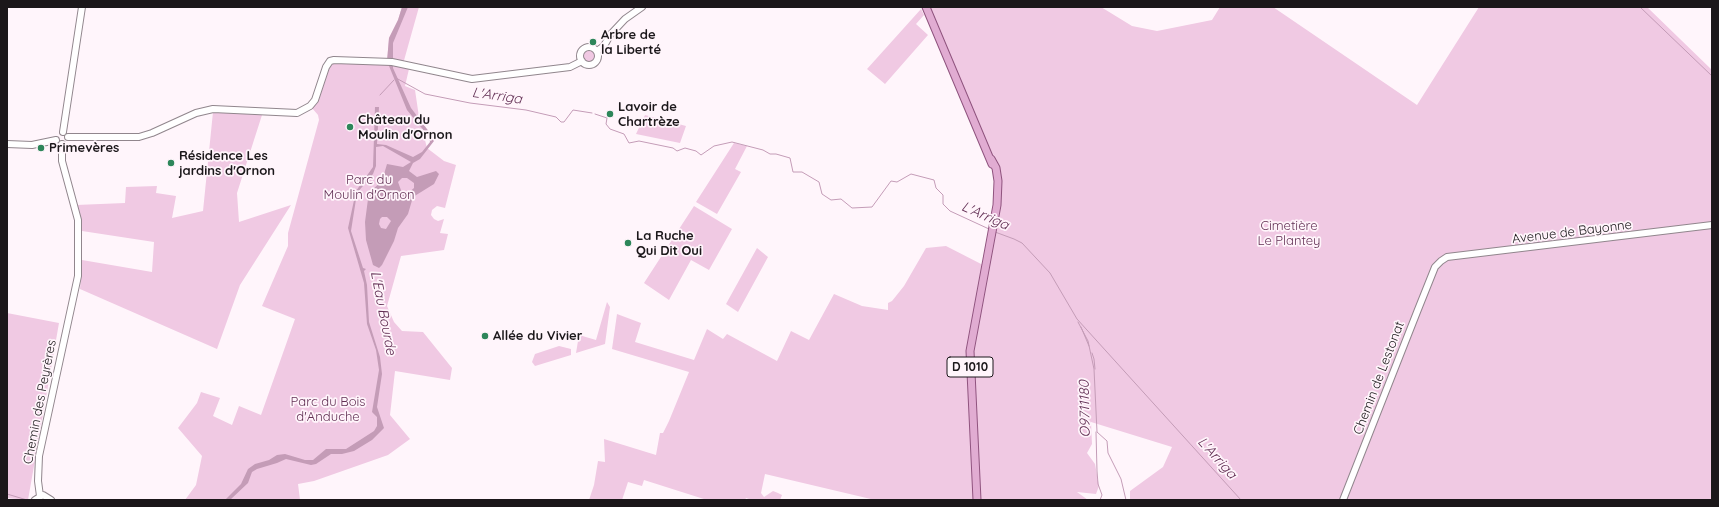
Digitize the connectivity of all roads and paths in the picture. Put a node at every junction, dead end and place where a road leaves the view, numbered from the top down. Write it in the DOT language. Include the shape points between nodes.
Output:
graph roads {
  1 [pos="82,7"];
  2 [pos="642,7"];
  3 [pos="926,7"];
  4 [pos="597,51"];
  5 [pos="582,62"];
  6 [pos="65,134"];
  7 [pos="56,140"];
  8 [pos="7,144"];
  9 [pos="62,144"];
  10 [pos="1712,225"];
  11 [pos="1437,265"];
  12 [pos="37,498"];
  13 [pos="51,500"];
  14 [pos="977,500"];
  15 [pos="1343,500"];
  1 -- 6 [label="street"];
  2 -- 4 [label="street" via="622,22 604,46"];
  3 -- 14 [label="main road, D 1010" via="997,173 998,193 970,351"];
  4 -- 5 [label="street" via="598,57 594,64 587,65"];
  4 -- 5 [label="street" via="592,48 584,49 580,55"];
  5 -- 6 [label="street" via="570,67 472,79 392,62 330,61 315,100 297,114 217,109 196,113 139,137"];
  6 -- 7 [label="street" via="58,134"];
  6 -- 9 [label="street" via="67,142"];
  7 -- 8 [label="street" via="32,145"];
  7 -- 9 [label="street"];
  9 -- 12 [label="street, Chemin des Peyrères" via="62,161 79,230 78,276 39,456"];
  10 -- 11 [label="street, Avenue de Bayonne" via="1447,258"];
  11 -- 15 [label="street, Chemin de Lestonat"];
  12 -- 13 [label="street" via="45,496"];
}
